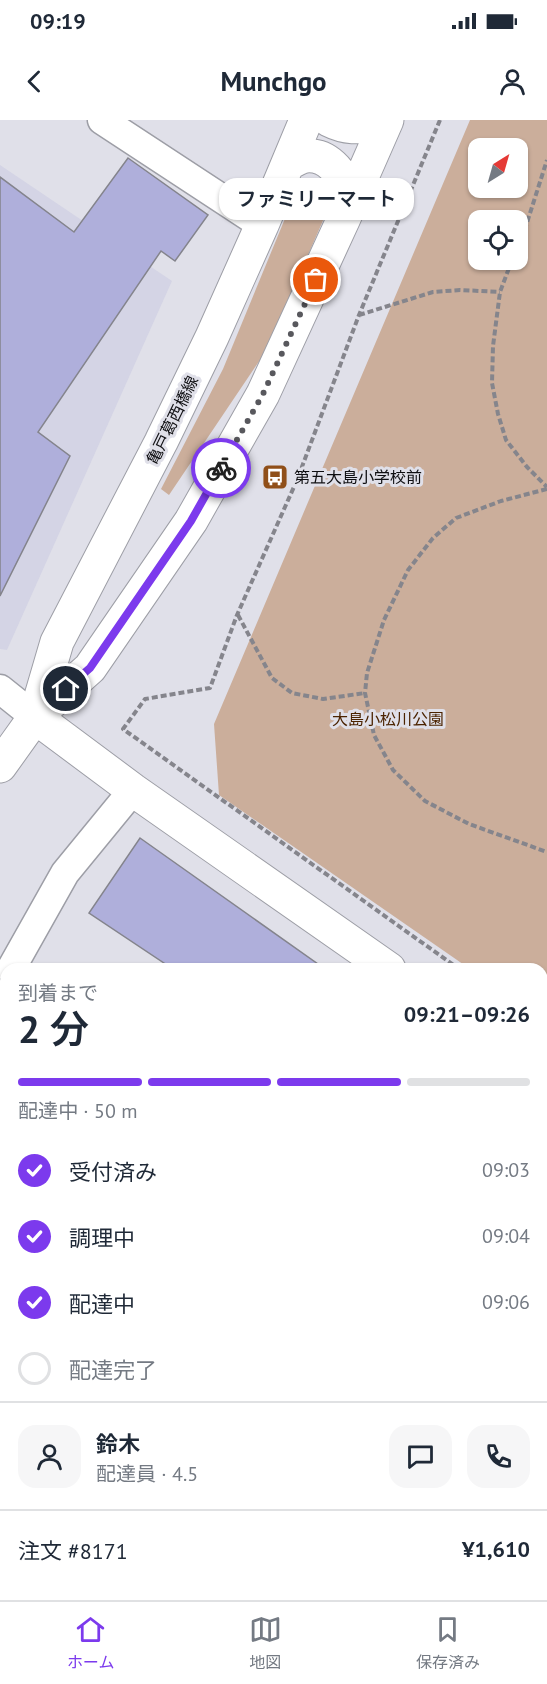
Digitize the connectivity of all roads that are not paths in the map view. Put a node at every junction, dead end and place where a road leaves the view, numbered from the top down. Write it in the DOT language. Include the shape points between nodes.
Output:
graph roads {
  1 [pos="102,120"];
  2 [pos="306,120"];
  3 [pos="329,120"];
  4 [pos="375,120"];
  5 [pos="387,120"];
  6 [pos="288,164"];
  7 [pos="344,218"];
  8 [pos="262,225"];
  9 [pos="0,689"];
  10 [pos="35,717"];
  11 [pos="0,766"];
  12 [pos="133,789"];
  13 [pos="14,963"];
  14 [pos="380,963"];
  1 -- 8 [label="street"];
  2 -- 6 [label="main road, 亀戸葛西橋線"];
  3 -- 4 [label="main road" via="346,127"];
  5 -- 7 [label="main road, 亀戸葛西橋線"];
  6 -- 7 [label="main road" via="303,156 317,156 341,174"];
  6 -- 8 [label="main road, 亀戸葛西橋線"];
  7 -- 10 [label="main road, 亀戸葛西橋線" via="263,394 191,521 90,668"];
  8 -- 10 [label="main road, 亀戸葛西橋線" via="161,442 57,642"];
  9 -- 10 [label="street"];
  10 -- 11 [label="main road, 亀戸葛西橋線"];
  10 -- 12 [label="main road"];
  12 -- 13 [label="street" via="65,873"];
  12 -- 14 [label="main road"];
}
